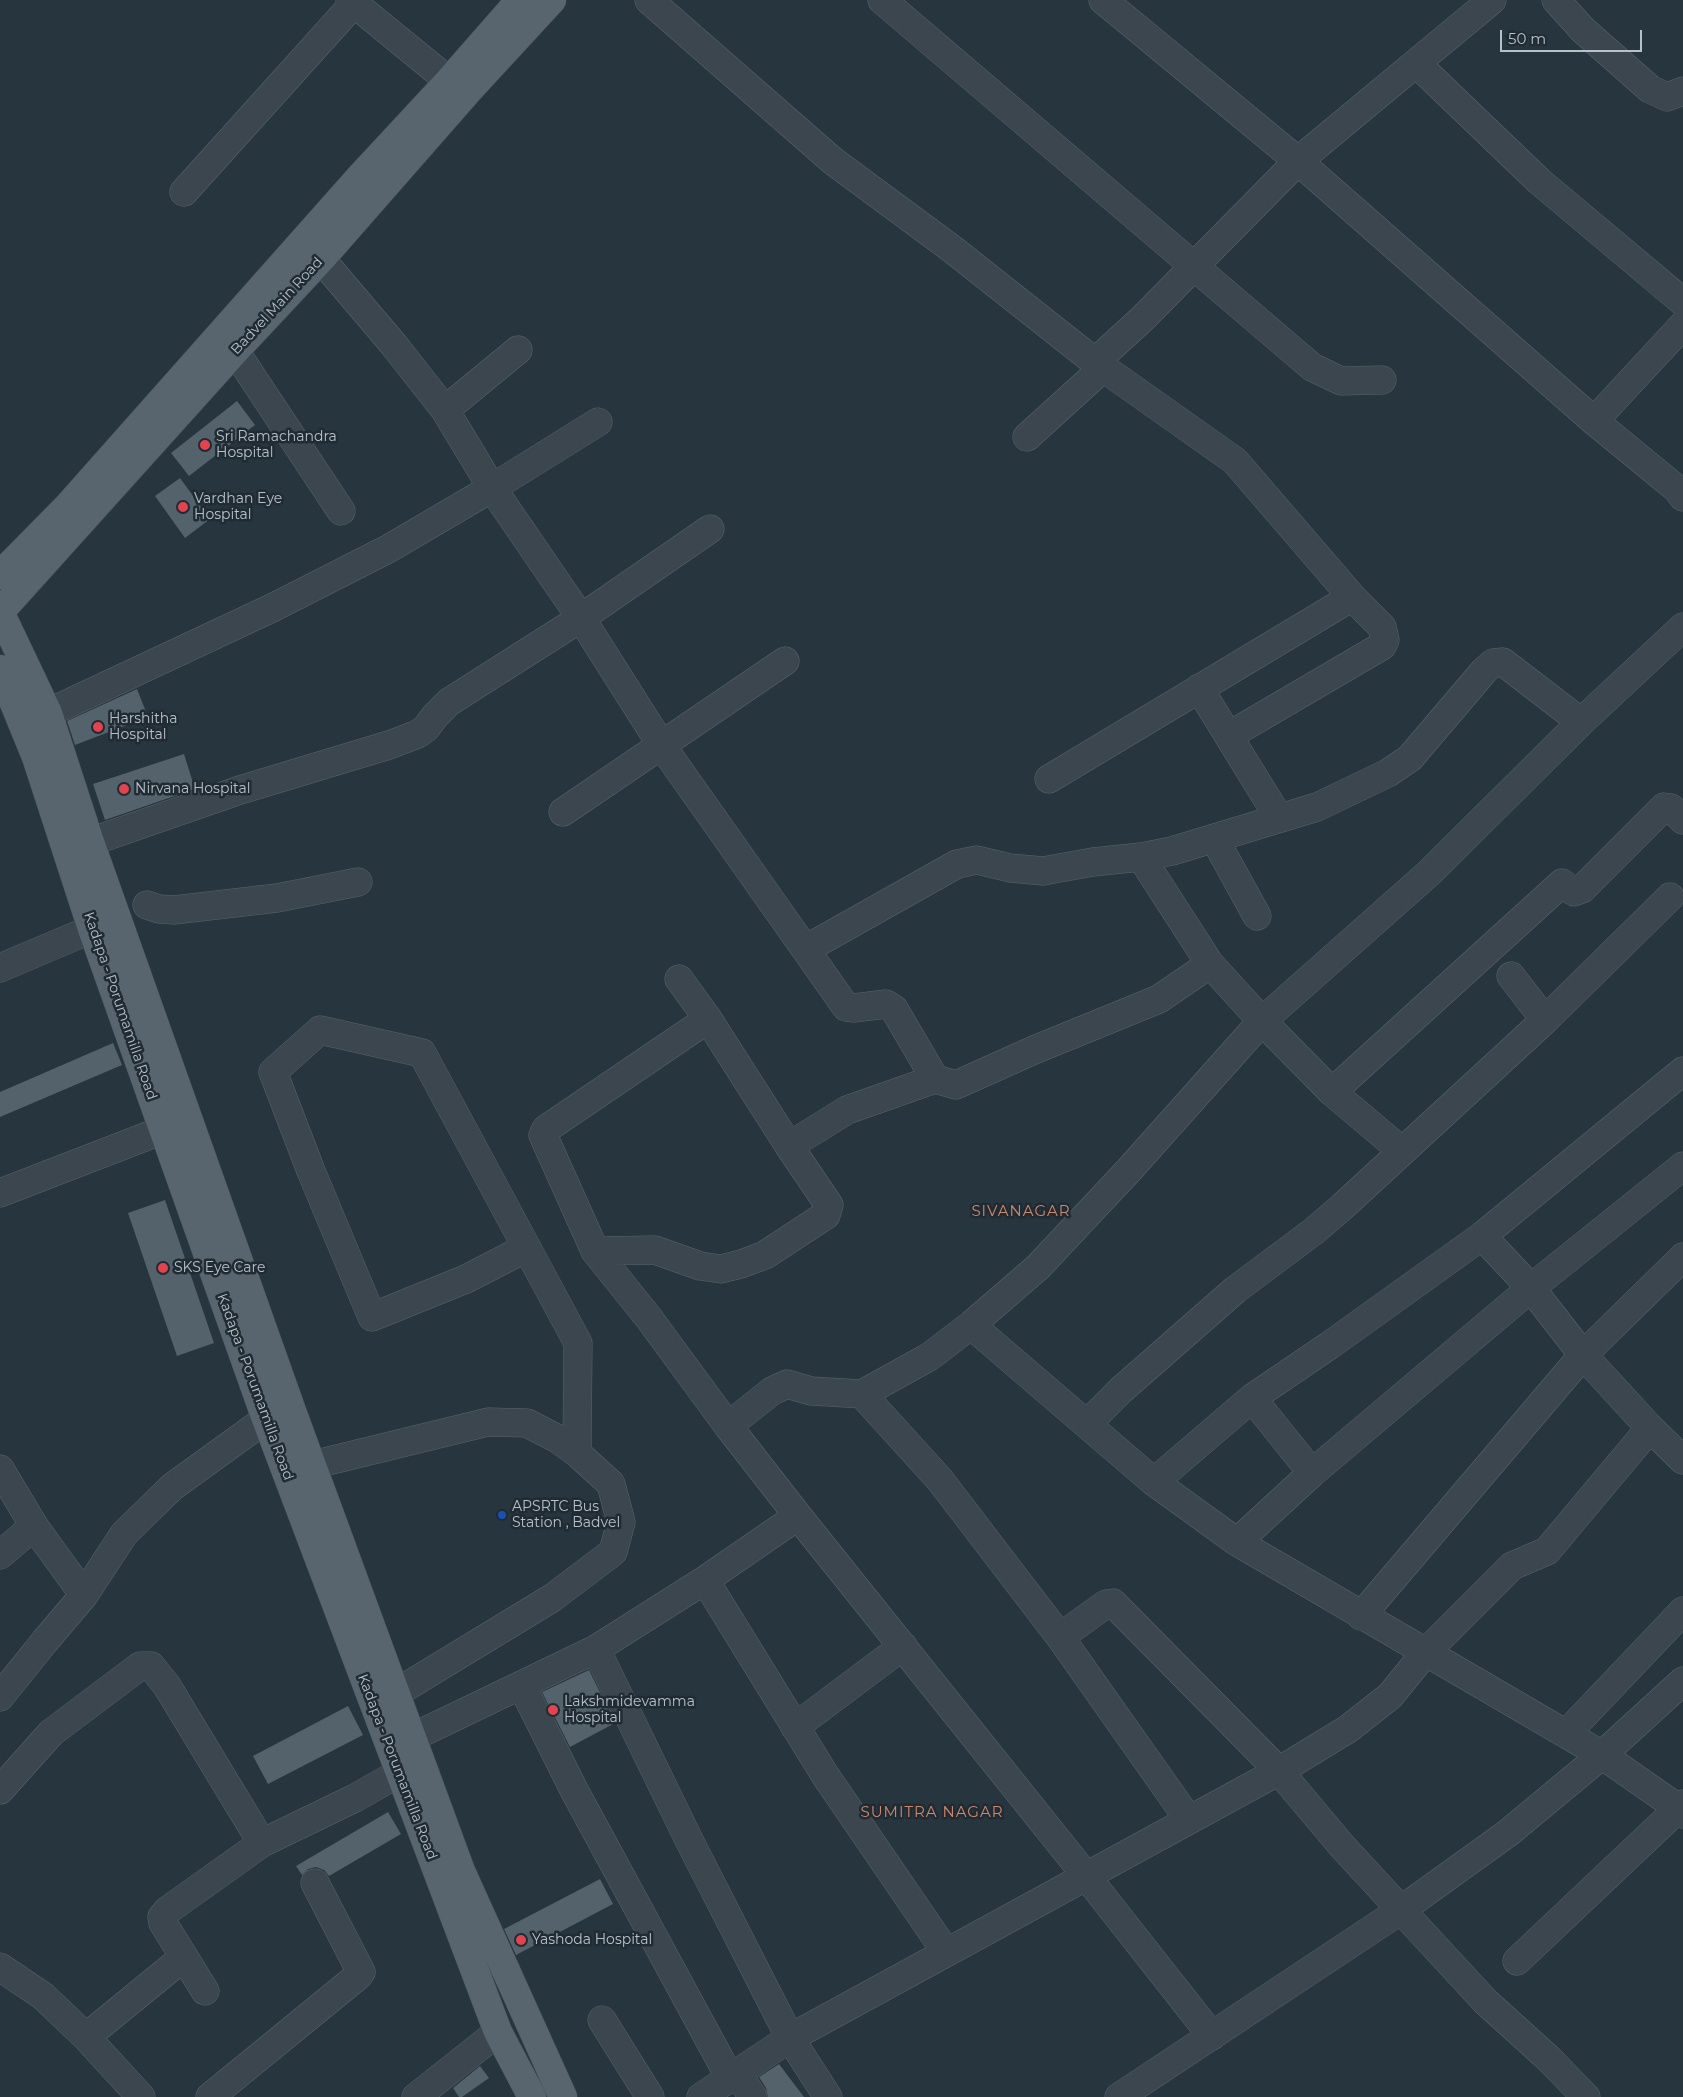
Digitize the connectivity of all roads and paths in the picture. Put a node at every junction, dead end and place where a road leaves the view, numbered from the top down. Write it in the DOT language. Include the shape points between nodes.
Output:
graph roads {
  1 [pos="520,0"];
  2 [pos="552,0"];
  3 [pos="649,0"];
  4 [pos="882,0"];
  5 [pos="1103,0"];
  6 [pos="1492,0"];
  7 [pos="1556,0"];
  8 [pos="354,1"];
  9 [pos="1417,64"];
  10 [pos="449,81"];
  11 [pos="1683,91"];
  12 [pos="1298,161"];
  13 [pos="184,192"];
  14 [pos="321,260"];
  15 [pos="1193,267"];
  16 [pos="1683,302"];
  17 [pos="1683,325"];
  18 [pos="518,350"];
  19 [pos="235,351"];
  20 [pos="1099,365"];
  21 [pos="1382,380"];
  22 [pos="445,410"];
  23 [pos="1594,421"];
  24 [pos="598,422"];
  25 [pos="1027,437"];
  26 [pos="492,488"];
  27 [pos="1683,496"];
  28 [pos="342,511"];
  29 [pos="710,529"];
  30 [pos="0,575"];
  31 [pos="1352,597"];
  32 [pos="0,612"];
  33 [pos="581,618"];
  34 [pos="1683,628"];
  35 [pos="785,661"];
  36 [pos="0,669"];
  37 [pos="1199,688"];
  38 [pos="48,713"];
  39 [pos="1581,722"];
  40 [pos="1230,735"];
  41 [pos="662,746"];
  42 [pos="1049,778"];
  43 [pos="563,812"];
  44 [pos="1279,818"];
  45 [pos="1683,820"];
  46 [pos="1214,838"];
  47 [pos="90,842"];
  48 [pos="1141,857"];
  49 [pos="358,882"];
  50 [pos="191,888"];
  51 [pos="1670,897"];
  52 [pos="146,905"];
  53 [pos="115,911"];
  54 [pos="1257,916"];
  55 [pos="92,929"];
  56 [pos="806,949"];
  57 [pos="1210,964"];
  58 [pos="0,968"];
  59 [pos="1511,976"];
  60 [pos="679,979"];
  61 [pos="708,1019"];
  62 [pos="1545,1020"];
  63 [pos="1262,1021"];
  64 [pos="1683,1072"];
  65 [pos="935,1079"];
  66 [pos="1332,1092"];
  67 [pos="163,1130"];
  68 [pos="789,1146"];
  69 [pos="1402,1151"];
  70 [pos="1683,1166"];
  71 [pos="0,1193"];
  72 [pos="1482,1236"];
  73 [pos="526,1248"];
  74 [pos="595,1251"];
  75 [pos="1683,1257"];
  76 [pos="1531,1288"];
  77 [pos="971,1325"];
  78 [pos="1583,1355"];
  79 [pos="862,1394"];
  80 [pos="1252,1398"];
  81 [pos="266,1420"];
  82 [pos="1087,1424"];
  83 [pos="728,1426"];
  84 [pos="1650,1428"];
  85 [pos="577,1453"];
  86 [pos="1683,1460"];
  87 [pos="312,1465"];
  88 [pos="0,1469"];
  89 [pos="1312,1473"];
  90 [pos="1154,1482"];
  91 [pos="798,1516"];
  92 [pos="34,1526"];
  93 [pos="1237,1542"];
  94 [pos="0,1555"];
  95 [pos="705,1580"];
  96 [pos="84,1595"];
  97 [pos="1683,1611"];
  98 [pos="1361,1616"];
  99 [pos="1060,1637"];
  100 [pos="903,1646"];
  101 [pos="596,1648"];
  102 [pos="1425,1653"];
  103 [pos="1683,1681"];
  104 [pos="522,1686"];
  105 [pos="396,1693"];
  106 [pos="0,1697"];
  107 [pos="795,1727"];
  108 [pos="1566,1734"];
  109 [pos="413,1737"];
  110 [pos="1602,1755"];
  111 [pos="1279,1771"];
  112 [pos="399,1773"];
  113 [pos="0,1790"];
  114 [pos="1681,1809"];
  115 [pos="1189,1820"];
  116 [pos="262,1843"];
  117 [pos="1087,1877"];
  118 [pos="316,1883"];
  119 [pos="1401,1910"];
  120 [pos="946,1952"];
  121 [pos="184,1957"];
  122 [pos="1517,1961"];
  123 [pos="0,1967"];
  124 [pos="206,1991"];
  125 [pos="602,2020"];
  126 [pos="498,2032"];
  127 [pos="1212,2036"];
  128 [pos="86,2037"];
  129 [pos="790,2038"];
  130 [pos="733,2075"];
  131 [pos="1135,2093"];
  132 [pos="141,2097"];
  133 [pos="210,2097"];
  134 [pos="416,2097"];
  135 [pos="532,2097"];
  136 [pos="563,2097"];
  137 [pos="650,2097"];
  138 [pos="701,2097"];
  139 [pos="753,2097"];
  140 [pos="828,2097"];
  141 [pos="1586,2097"];
  1 -- 10 [label="main road, Badvel Main Road"];
  2 -- 14 [label="main road, Badvel Main Road"];
  3 -- 20 [label="street" via="834,161"];
  4 -- 15 [label="street"];
  5 -- 12 [label="street"];
  6 -- 9 [label="street"];
  7 -- 11 [label="street" via="1583,30 1650,90 1667,97"];
  8 -- 10 [label="street"];
  8 -- 13 [label="street"];
  9 -- 12 [label="street"];
  9 -- 16 [label="street" via="1539,181"];
  10 -- 30 [label="main road, Badvel Main Road" via="66,507"];
  12 -- 15 [label="street"];
  12 -- 23 [label="street"];
  14 -- 19 [label="main road, Badvel Main Road"];
  14 -- 22 [label="street"];
  15 -- 20 [label="street"];
  15 -- 21 [label="street" via="1312,367 1341,381"];
  17 -- 23 [label="street"];
  18 -- 22 [label="street"];
  19 -- 28 [label="street"];
  19 -- 32 [label="main road, Badvel Main Road"];
  20 -- 25 [label="street"];
  20 -- 31 [label="street" via="1235,461"];
  22 -- 26 [label="street"];
  23 -- 27 [label="street"];
  24 -- 26 [label="street"];
  26 -- 33 [label="street"];
  26 -- 38 [label="street" via="388,549 272,608"];
  29 -- 33 [label="street"];
  31 -- 37 [label="street"];
  31 -- 40 [label="street" via="1382,626 1385,640 1382,646"];
  32 -- 38 [label="main road"];
  33 -- 41 [label="street"];
  33 -- 47 [label="street" via="449,702 418,734"];
  34 -- 39 [label="street"];
  35 -- 41 [label="street"];
  36 -- 55 [label="main road, Kadapa - Porumamilla Road" via="36,757"];
  37 -- 40 [label="street"];
  37 -- 42 [label="street"];
  38 -- 47 [label="main road"];
  39 -- 44 [label="street" via="1503,662 1493,663 1410,758 1388,773 1317,807"];
  39 -- 63 [label="street" via="1429,873"];
  40 -- 44 [label="street"];
  41 -- 43 [label="street"];
  41 -- 56 [label="street"];
  44 -- 46 [label="street"];
  45 -- 66 [label="street" via="1671,808 1664,807 1582,889 1574,892 1562,883"];
  46 -- 48 [label="street"];
  46 -- 54 [label="street"];
  47 -- 53 [label="main road"];
  48 -- 56 [label="street" via="1043,871 976,860 957,864"];
  48 -- 57 [label="street"];
  49 -- 52 [label="street" via="277,898 174,910"];
  50 -- 52 [label="street"];
  51 -- 62 [label="street"];
  52 -- 53 [label="street"];
  53 -- 87 [label="main road"];
  55 -- 58 [label="street"];
  55 -- 67 [label="main road, Kadapa - Porumamilla Road"];
  56 -- 65 [label="street" via="846,1007 886,1004 894,1009"];
  57 -- 63 [label="street"];
  57 -- 65 [label="street" via="1159,999 956,1086"];
  59 -- 62 [label="street"];
  60 -- 61 [label="street"];
  61 -- 68 [label="street"];
  61 -- 74 [label="street" via="546,1129 544,1135"];
  62 -- 69 [label="street"];
  63 -- 66 [label="street"];
  63 -- 77 [label="street" via="1038,1266"];
  64 -- 72 [label="street"];
  65 -- 68 [label="street" via="847,1110"];
  66 -- 69 [label="street"];
  67 -- 71 [label="street"];
  67 -- 81 [label="main road, Kadapa - Porumamilla Road"];
  68 -- 74 [label="street" via="829,1205 826,1215 765,1255 721,1269 700,1266 655,1250"];
  69 -- 82 [label="street" via="1314,1231 1235,1290"];
  70 -- 76 [label="street"];
  72 -- 76 [label="street"];
  72 -- 80 [label="street"];
  73 -- 73 [label="street" via="422,1053 320,1030 273,1072 310,1171 372,1317 466,1279"];
  73 -- 85 [label="street" via="578,1343"];
  74 -- 83 [label="street"];
  75 -- 78 [label="street"];
  76 -- 78 [label="street"];
  76 -- 89 [label="street"];
  77 -- 79 [label="street" via="929,1357"];
  77 -- 82 [label="street"];
  78 -- 84 [label="street"];
  78 -- 98 [label="street"];
  79 -- 83 [label="street" via="811,1391 787,1384 772,1391"];
  79 -- 99 [label="street" via="940,1480"];
  80 -- 89 [label="street"];
  80 -- 90 [label="street"];
  81 -- 96 [label="street" via="172,1487 124,1534"];
  81 -- 112 [label="main road, Kadapa - Porumamilla Road"];
  82 -- 90 [label="street"];
  83 -- 91 [label="street"];
  84 -- 86 [label="street"];
  84 -- 102 [label="street" via="1547,1551 1512,1566"];
  85 -- 87 [label="street" via="527,1423 488,1422"];
  85 -- 105 [label="street" via="610,1484 621,1522 614,1552 552,1598"];
  87 -- 105 [label="main road"];
  88 -- 92 [label="street"];
  89 -- 93 [label="street"];
  90 -- 93 [label="street"];
  91 -- 95 [label="street"];
  91 -- 100 [label="street"];
  92 -- 94 [label="street"];
  92 -- 96 [label="street"];
  93 -- 98 [label="street"];
  95 -- 101 [label="street"];
  95 -- 107 [label="street"];
  96 -- 106 [label="street"];
  97 -- 108 [label="street"];
  98 -- 102 [label="street"];
  99 -- 111 [label="street" via="1106,1604 1113,1603"];
  99 -- 115 [label="street"];
  100 -- 107 [label="street"];
  100 -- 117 [label="street"];
  101 -- 104 [label="street"];
  101 -- 129 [label="street"];
  102 -- 108 [label="street"];
  102 -- 111 [label="street" via="1390,1696 1348,1729"];
  103 -- 110 [label="street"];
  104 -- 109 [label="street"];
  104 -- 130 [label="street" via="574,1790"];
  105 -- 109 [label="main road"];
  107 -- 120 [label="street"];
  108 -- 110 [label="street"];
  109 -- 136 [label="main road" via="461,1871"];
  110 -- 114 [label="street"];
  110 -- 119 [label="street" via="1508,1832"];
  111 -- 115 [label="street"];
  111 -- 119 [label="street"];
  112 -- 116 [label="street"];
  112 -- 126 [label="main road, Kadapa - Porumamilla Road"];
  113 -- 116 [label="street" via="51,1733 140,1666 150,1666 167,1686"];
  114 -- 122 [label="street"];
  115 -- 117 [label="street"];
  116 -- 121 [label="street" via="162,1917"];
  117 -- 120 [label="street"];
  117 -- 127 [label="street"];
  118 -- 133 [label="street" via="361,1972"];
  119 -- 127 [label="street"];
  119 -- 141 [label="street" via="1485,2001"];
  120 -- 129 [label="street"];
  121 -- 124 [label="street"];
  121 -- 128 [label="street"];
  123 -- 128 [label="street" via="44,1996"];
  125 -- 137 [label="street"];
  126 -- 134 [label="street"];
  126 -- 135 [label="main road, Kadapa - Porumamilla Road"];
  127 -- 131 [label="street"];
  128 -- 132 [label="street"];
  129 -- 130 [label="street"];
  129 -- 140 [label="street"];
  130 -- 138 [label="street"];
  130 -- 139 [label="street"];
}
